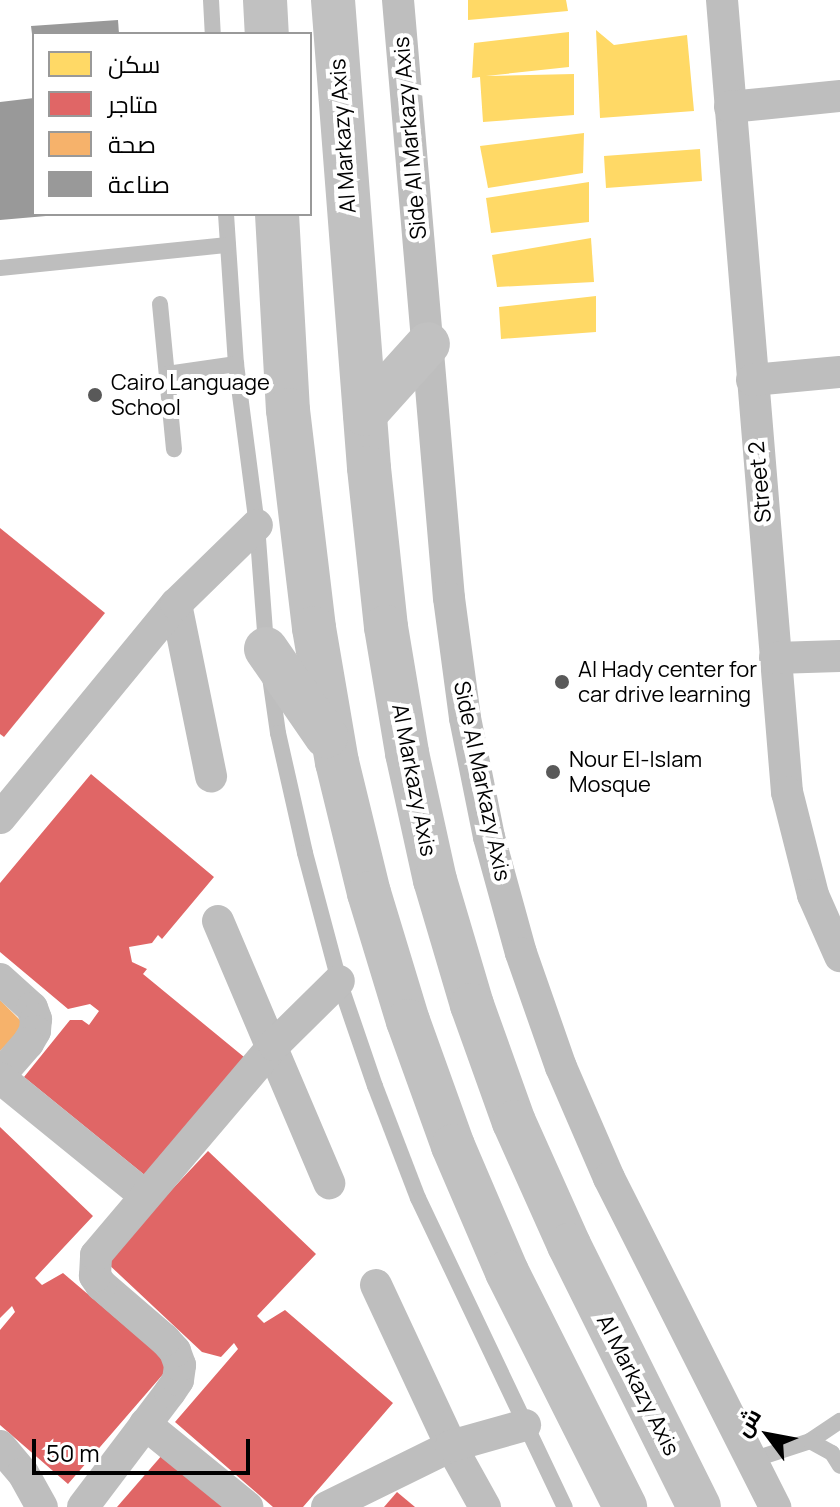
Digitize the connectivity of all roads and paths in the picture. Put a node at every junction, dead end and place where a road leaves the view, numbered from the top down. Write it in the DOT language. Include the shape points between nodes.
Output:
graph roads {
  1 [pos="211,0"];
  2 [pos="265,0"];
  3 [pos="333,0"];
  4 [pos="398,0"];
  5 [pos="722,0"];
  6 [pos="213,32"];
  7 [pos="267,32"];
  8 [pos="840,96"];
  9 [pos="730,107"];
  10 [pos="226,216"];
  11 [pos="277,216"];
  12 [pos="228,245"];
  13 [pos="0,268"];
  14 [pos="160,304"];
  15 [pos="428,344"];
  16 [pos="236,364"];
  17 [pos="840,372"];
  18 [pos="167,374"];
  19 [pos="752,380"];
  20 [pos="365,414"];
  21 [pos="174,449"];
  22 [pos="257,525"];
  23 [pos="176,604"];
  24 [pos="266,649"];
  25 [pos="840,656"];
  26 [pos="775,658"];
  27 [pos="335,749"];
  28 [pos="211,776"];
  29 [pos="2,822"];
  30 [pos="218,921"];
  31 [pos="840,956"];
  32 [pos="0,979"];
  33 [pos="339,981"];
  34 [pos="274,1045"];
  35 [pos="0,1076"];
  36 [pos="329,1183"];
  37 [pos="145,1196"];
  38 [pos="376,1285"];
  39 [pos="616,1342"];
  40 [pos="840,1421"];
  41 [pos="145,1424"];
  42 [pos="525,1425"];
  43 [pos="810,1441"];
  44 [pos="594,1445"];
  45 [pos="0,1446"];
  46 [pos="451,1446"];
  47 [pos="752,1460"];
  48 [pos="840,1466"];
  49 [pos="42,1507"];
  50 [pos="83,1507"];
  51 [pos="247,1507"];
  52 [pos="327,1507"];
  53 [pos="485,1507"];
  54 [pos="565,1507"];
  55 [pos="625,1507"];
  56 [pos="699,1507"];
  57 [pos="775,1507"];
  1 -- 6 [label="lane"];
  2 -- 7 [label="main road"];
  3 -- 20 [label="main road, Al Markazy Axis"];
  4 -- 15 [label="street, Side Al Markazy Axis"];
  5 -- 9 [label="street, Street 2"];
  8 -- 9 [label="street"];
  9 -- 19 [label="street, Street 2"];
  10 -- 12 [label="lane"];
  11 -- 27 [label="main road" via="288,410 314,628"];
  12 -- 13 [label="lane"];
  12 -- 16 [label="lane"];
  14 -- 18 [label="lane"];
  15 -- 20 [label="main road"];
  15 -- 47 [label="street, Side Al Markazy Axis" via="449,598 465,718 489,837 517,938 561,1067 609,1178"];
  16 -- 18 [label="lane"];
  16 -- 22 [label="lane"];
  17 -- 19 [label="street"];
  18 -- 21 [label="lane"];
  19 -- 26 [label="street, Street 2"];
  20 -- 39 [label="main road, Al Markazy Axis" via="386,627 435,880 514,1122"];
  22 -- 23 [label="street"];
  22 -- 24 [label="lane"];
  23 -- 28 [label="street"];
  23 -- 29 [label="street"];
  24 -- 27 [label="main road"];
  24 -- 33 [label="lane" via="278,733"];
  25 -- 26 [label="street"];
  26 -- 31 [label="street, Street 2" via="787,792 813,895"];
  27 -- 44 [label="main road" via="369,893 453,1146 507,1272"];
  30 -- 34 [label="street"];
  32 -- 35 [label="street" via="32,1008 36,1019 28,1043"];
  33 -- 34 [label="street"];
  33 -- 42 [label="lane" via="418,1198"];
  34 -- 36 [label="street"];
  34 -- 37 [label="street"];
  35 -- 37 [label="street"];
  37 -- 41 [label="street" via="101,1246 94,1266 101,1285 165,1340 180,1365 178,1380"];
  38 -- 46 [label="street"];
  39 -- 44 [label="main road" via="608,1364 632,1432 618,1451"];
  39 -- 56 [label="main road, Al Markazy Axis"];
  40 -- 43 [label="lane"];
  41 -- 50 [label="street"];
  41 -- 51 [label="street"];
  42 -- 46 [label="street"];
  42 -- 54 [label="lane"];
  43 -- 47 [label="lane"];
  43 -- 48 [label="lane" via="832,1453"];
  44 -- 55 [label="main road"];
  45 -- 49 [label="street"];
  46 -- 52 [label="street"];
  46 -- 53 [label="street"];
  47 -- 57 [label="street, Side Al Markazy Axis"];
}
